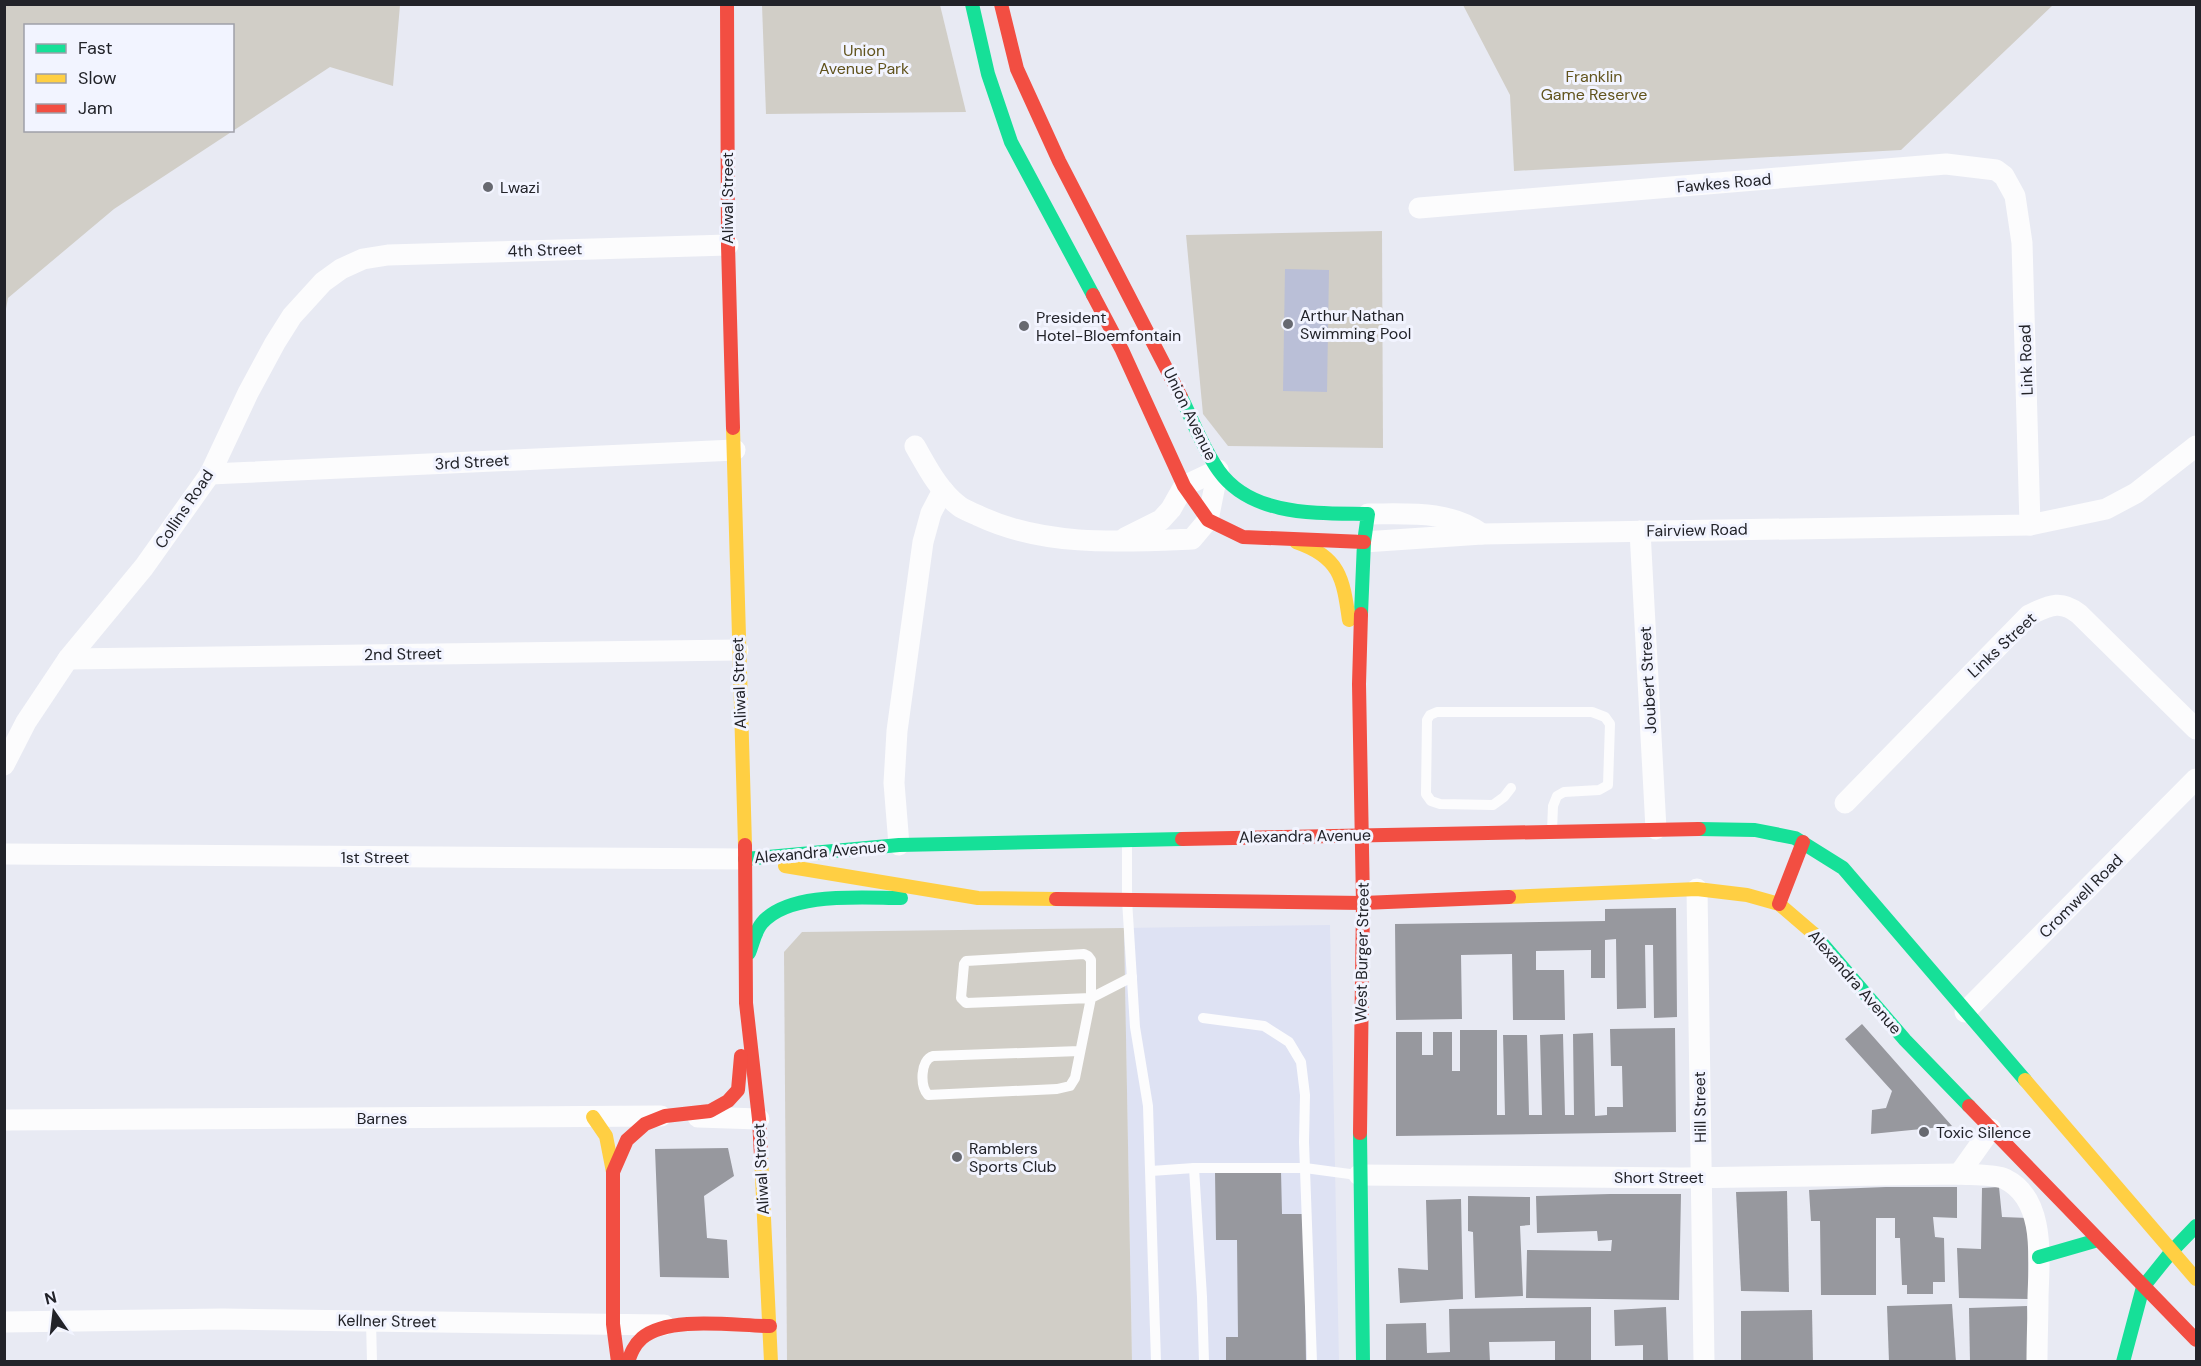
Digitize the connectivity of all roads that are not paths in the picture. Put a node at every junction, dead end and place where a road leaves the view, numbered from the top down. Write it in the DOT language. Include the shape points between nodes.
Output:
graph roads {
  1 [pos="727,4"];
  2 [pos="972,4"];
  3 [pos="1001,4"];
  4 [pos="2015,196"];
  5 [pos="1059,198"];
  6 [pos="1419,208"];
  7 [pos="728,245"];
  8 [pos="363,259"];
  9 [pos="2196,446"];
  10 [pos="915,447"];
  11 [pos="735,450"];
  12 [pos="1218,470"];
  13 [pos="210,474"];
  14 [pos="1184,486"];
  15 [pos="943,490"];
  16 [pos="1368,514"];
  17 [pos="1208,520"];
  18 [pos="2030,525"];
  19 [pos="1640,531"];
  20 [pos="1482,534"];
  21 [pos="1285,539"];
  22 [pos="1116,542"];
  23 [pos="1364,542"];
  24 [pos="738,650"];
  25 [pos="68,659"];
  26 [pos="1359,684"];
  27 [pos="2196,729"];
  28 [pos="4,765"];
  29 [pos="2196,779"];
  30 [pos="1511,788"];
  31 [pos="1845,803"];
  32 [pos="1656,829"];
  33 [pos="1552,831"];
  34 [pos="1362,835"];
  35 [pos="1127,840"];
  36 [pos="1803,842"];
  37 [pos="899,845"];
  38 [pos="4,854"];
  39 [pos="745,859"];
  40 [pos="1697,889"];
  41 [pos="978,898"];
  42 [pos="1127,900"];
  43 [pos="1363,903"];
  44 [pos="1779,904"];
  45 [pos="745,960"];
  46 [pos="1132,977"];
  47 [pos="1091,998"];
  48 [pos="746,1004"];
  49 [pos="1965,1012"];
  50 [pos="1203,1018"];
  51 [pos="1080,1051"];
  52 [pos="665,1116"];
  53 [pos="593,1117"];
  54 [pos="759,1119"];
  55 [pos="4,1120"];
  56 [pos="1991,1129"];
  57 [pos="1305,1167"];
  58 [pos="1194,1168"];
  59 [pos="1150,1171"];
  60 [pos="613,1172"];
  61 [pos="1959,1174"];
  62 [pos="1359,1175"];
  63 [pos="1701,1177"];
  64 [pos="2196,1227"];
  65 [pos="2098,1240"];
  66 [pos="2172,1251"];
  67 [pos="2039,1257"];
  68 [pos="2196,1279"];
  69 [pos="2143,1287"];
  70 [pos="371,1321"];
  71 [pos="4,1322"];
  72 [pos="613,1324"];
  73 [pos="672,1325"];
  74 [pos="770,1326"];
  75 [pos="2196,1340"];
  76 [pos="372,1362"];
  77 [pos="607,1362"];
  78 [pos="618,1362"];
  79 [pos="628,1362"];
  80 [pos="771,1362"];
  81 [pos="1156,1362"];
  82 [pos="1204,1362"];
  83 [pos="1312,1362"];
  84 [pos="1363,1362"];
  85 [pos="1704,1362"];
  86 [pos="2037,1362"];
  87 [pos="2123,1362"];
  1 -- 7 [label="main road, Aliwal Street"];
  2 -- 5 [label="main road, Union Avenue" via="997,104 1011,142"];
  3 -- 5 [label="main road, Union Avenue" via="1017,69"];
  4 -- 6 [label="street, Fawkes Road" via="1996,170 1946,164"];
  4 -- 18 [label="street, Link Road" via="2022,243"];
  5 -- 12 [label="main road, Union Avenue"];
  5 -- 14 [label="main road, Union Avenue"];
  7 -- 8 [label="street, 4th Street" via="388,255"];
  7 -- 11 [label="main road, Aliwal Street"];
  8 -- 13 [label="street, Collins Road" via="341,268 323,282 292,316 248,393"];
  9 -- 18 [label="street, Fairview Road" via="2136,493 2106,509"];
  10 -- 15 [label="street"];
  11 -- 13 [label="street, 3rd Street"];
  11 -- 24 [label="main road, Aliwal Street"];
  12 -- 14 [label="street"];
  12 -- 16 [label="main road, Union Avenue" via="1235,488 1272,506"];
  12 -- 17 [label="street"];
  13 -- 25 [label="street, Collins Road" via="144,567"];
  14 -- 17 [label="main road, Union Avenue"];
  14 -- 22 [label="street" via="1161,520"];
  15 -- 22 [label="street" via="959,506 1019,532"];
  15 -- 37 [label="street" via="923,542 897,731 894,783"];
  16 -- 20 [label="street, Union Avenue" via="1443,517 1460,520"];
  16 -- 23 [label="main road, West Burger Street"];
  17 -- 21 [label="main road, Union Avenue" via="1243,537"];
  17 -- 22 [label="street" via="1192,539"];
  18 -- 19 [label="street, Fairview Road"];
  19 -- 20 [label="street, Fairview Road"];
  19 -- 32 [label="street, Joubert Street"];
  20 -- 23 [label="street, Fairview Road"];
  21 -- 23 [label="main road, Union Avenue"];
  21 -- 26 [label="main road" via="1314,547 1338,570 1345,589"];
  23 -- 26 [label="main road, West Burger Street"];
  24 -- 25 [label="street, 2nd Street"];
  24 -- 39 [label="main road, Aliwal Street"];
  25 -- 28 [label="street, Collins Road" via="26,722"];
  26 -- 34 [label="main road, West Burger Street"];
  27 -- 31 [label="street, Links Street" via="2079,614 2068,606 2056,605 2029,615"];
  29 -- 49 [label="street, Cromwell Road"];
  30 -- 33 [label="lane" via="1493,805 1431,801 1426,794 1430,715 1592,712 1605,717 1610,724 1608,784 1599,790 1557,796"];
  32 -- 33 [label="main road, Alexandra Avenue"];
  32 -- 36 [label="main road, Alexandra Avenue" via="1755,830"];
  33 -- 34 [label="main road, Alexandra Avenue"];
  34 -- 35 [label="main road, Alexandra Avenue"];
  34 -- 43 [label="main road, West Burger Street"];
  35 -- 37 [label="main road, Alexandra Avenue"];
  35 -- 42 [label="lane"];
  36 -- 44 [label="main road"];
  36 -- 49 [label="main road, Alexandra Avenue" via="1843,868"];
  37 -- 39 [label="main road, Alexandra Avenue"];
  38 -- 39 [label="street, 1st Street"];
  39 -- 41 [label="main road, Alexandra Avenue"];
  39 -- 45 [label="main road, Aliwal Street"];
  40 -- 43 [label="main road, Alexandra Avenue"];
  40 -- 44 [label="main road, Alexandra Avenue" via="1747,895"];
  40 -- 63 [label="street, Hill Street"];
  41 -- 42 [label="main road, Alexandra Avenue"];
  41 -- 45 [label="main road" via="798,902 762,922"];
  42 -- 43 [label="main road, Alexandra Avenue"];
  42 -- 46 [label="lane"];
  43 -- 62 [label="main road, West Burger Street"];
  44 -- 56 [label="main road, Alexandra Avenue" via="1821,940 1905,1040"];
  45 -- 48 [label="main road, Aliwal Street"];
  46 -- 47 [label="lane"];
  46 -- 59 [label="lane" via="1135,1027 1148,1106"];
  47 -- 47 [label="lane" via="966,1003 961,998 964,964 970,959 1084,954 1091,960"];
  47 -- 51 [label="lane"];
  48 -- 52 [label="main road" via="738,1090 710,1111"];
  48 -- 54 [label="main road, Aliwal Street"];
  49 -- 66 [label="main road, Alexandra Avenue"];
  50 -- 57 [label="lane" via="1264,1026 1289,1042 1301,1062"];
  51 -- 51 [label="lane" via="928,1057 923,1088 928,1095 1070,1086 1076,1078"];
  52 -- 53 [label="street, Barnes"];
  52 -- 54 [label="street, Barnes"];
  52 -- 60 [label="main road" via="645,1124 627,1140"];
  53 -- 55 [label="street, Barnes"];
  53 -- 60 [label="main road" via="603,1129"];
  54 -- 74 [label="main road, Aliwal Street"];
  56 -- 61 [label="street"];
  56 -- 65 [label="main road, Alexandra Avenue"];
  57 -- 58 [label="lane"];
  57 -- 62 [label="lane"];
  57 -- 83 [label="lane"];
  58 -- 59 [label="lane"];
  58 -- 82 [label="lane"];
  59 -- 81 [label="lane"];
  60 -- 72 [label="main road"];
  61 -- 63 [label="street, Short Street"];
  61 -- 67 [label="street, Short Street" via="2003,1178 2020,1190 2035,1222"];
  62 -- 63 [label="street, Short Street"];
  62 -- 84 [label="main road, West Burger Street"];
  63 -- 85 [label="street, Hill Street"];
  64 -- 66 [label="main road"];
  65 -- 67 [label="main road"];
  65 -- 69 [label="main road, Alexandra Avenue"];
  66 -- 68 [label="main road, Alexandra Avenue"];
  66 -- 69 [label="main road"];
  67 -- 86 [label="street"];
  69 -- 75 [label="main road, Alexandra Avenue"];
  69 -- 87 [label="main road"];
  70 -- 71 [label="street, Kellner Street" via="223,1318"];
  70 -- 72 [label="street, Kellner Street"];
  70 -- 76 [label="lane"];
  72 -- 73 [label="street, Kellner Street"];
  72 -- 77 [label="main road"];
  72 -- 78 [label="main road"];
  73 -- 74 [label="main road, Kellner Street"];
  73 -- 79 [label="main road" via="636,1342"];
  74 -- 80 [label="main road, Aliwal Street"];
}
